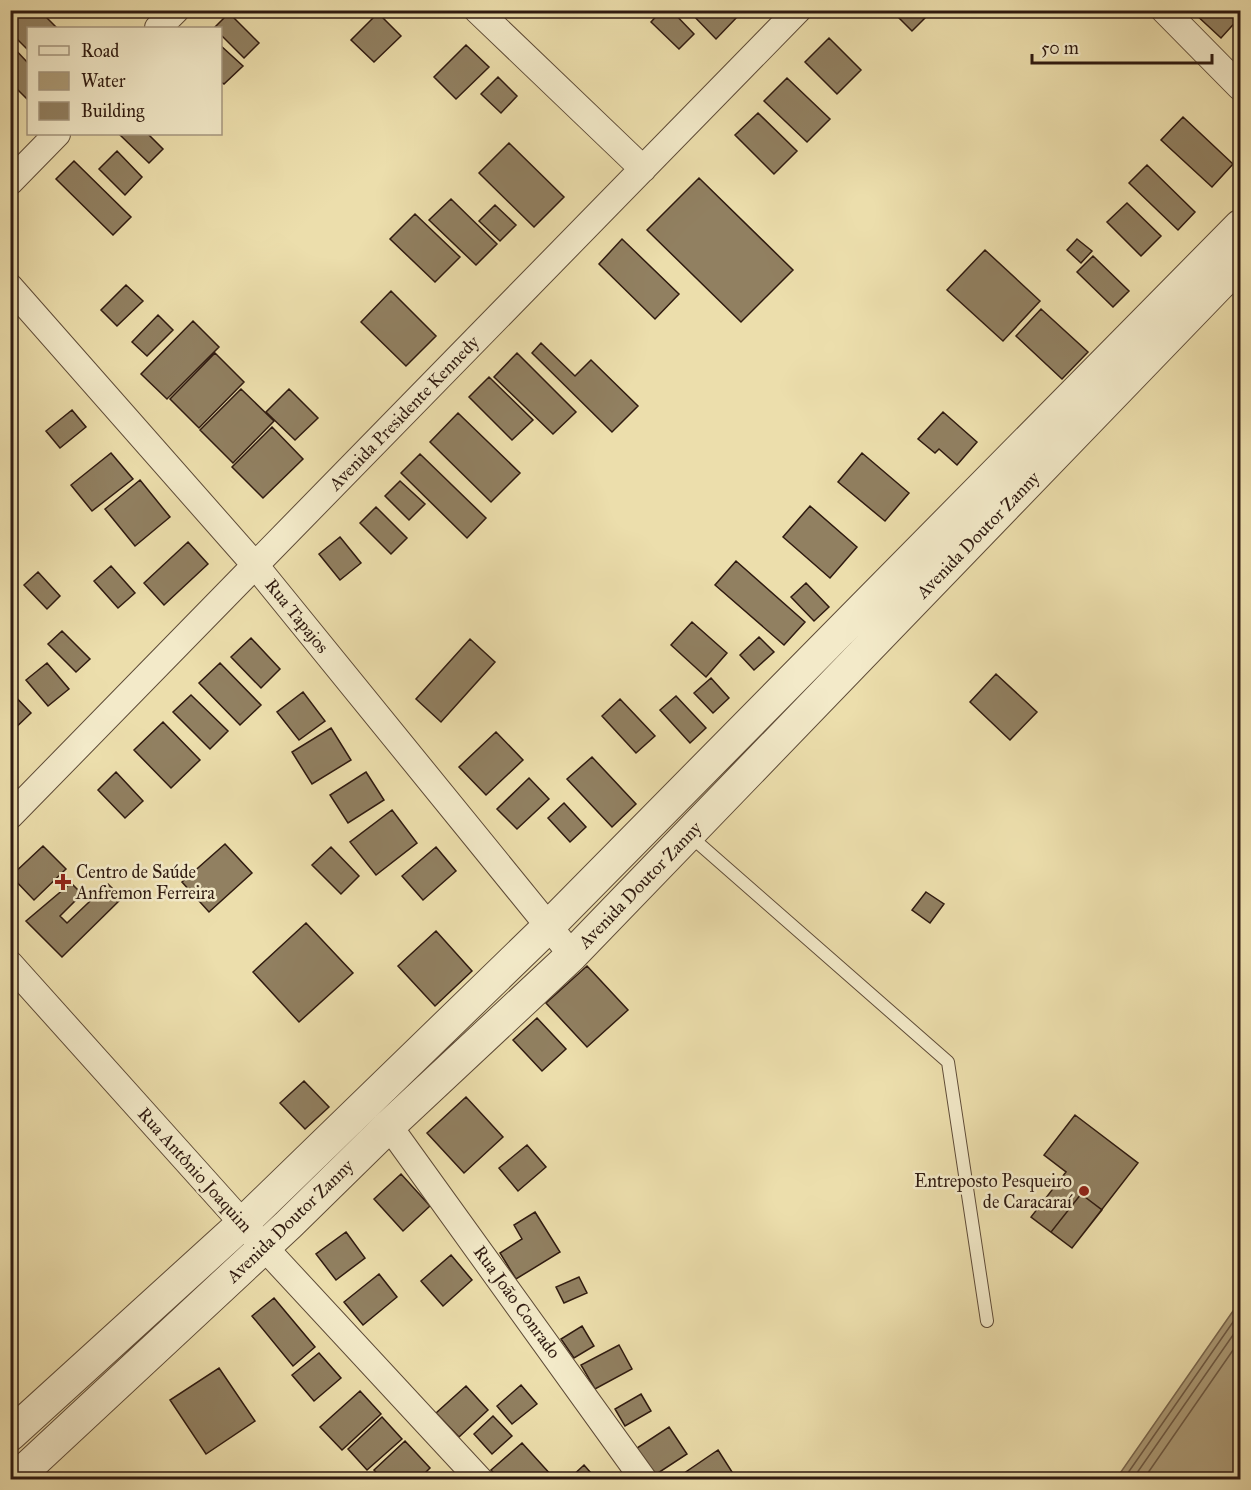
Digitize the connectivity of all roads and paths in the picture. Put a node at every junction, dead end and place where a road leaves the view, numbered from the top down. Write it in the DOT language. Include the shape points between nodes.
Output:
graph roads {
  1 [pos="176,10"];
  2 [pos="477,10"];
  3 [pos="798,10"];
  4 [pos="1164,10"];
  5 [pos="159,27"];
  6 [pos="1240,87"];
  7 [pos="56,135"];
  8 [pos="643,169"];
  9 [pos="10,182"];
  10 [pos="1240,226"];
  11 [pos="1240,263"];
  12 [pos="10,287"];
  13 [pos="255,565"];
  14 [pos="10,816"];
  15 [pos="689,835"];
  16 [pos="549,926"];
  17 [pos="572,955"];
  18 [pos="10,964"];
  19 [pos="389,1126"];
  20 [pos="243,1223"];
  21 [pos="264,1247"];
  22 [pos="987,1321"];
  23 [pos="10,1435"];
  24 [pos="14,1479"];
  25 [pos="480,1479"];
  26 [pos="644,1479"];
  1 -- 5 [label="street"];
  2 -- 8 [label="street"];
  3 -- 8 [label="street, Avenida Presidente Kennedy"];
  4 -- 6 [label="street"];
  7 -- 9 [label="street"];
  8 -- 13 [label="street, Avenida Presidente Kennedy"];
  10 -- 16 [label="street, Avenida Doutor Zanny"];
  11 -- 15 [label="street, Avenida Doutor Zanny"];
  12 -- 13 [label="street, Rua Tapajos"];
  13 -- 14 [label="street, Avenida Presidente Kennedy"];
  13 -- 16 [label="street, Rua Tapajos"];
  15 -- 17 [label="street, Avenida Doutor Zanny"];
  15 -- 22 [label="lane" via="948,1062"];
  16 -- 17 [label="street, Rua Tapajos"];
  16 -- 20 [label="street, Avenida Doutor Zanny"];
  17 -- 19 [label="street, Avenida Doutor Zanny"];
  18 -- 20 [label="street, Rua Antônio Joaquim"];
  19 -- 21 [label="street, Avenida Doutor Zanny"];
  19 -- 26 [label="street, Rua João Conrado"];
  20 -- 21 [label="street, Rua Antônio Joaquim"];
  20 -- 23 [label="street, Avenida Doutor Zanny"];
  21 -- 24 [label="street, Avenida Doutor Zanny"];
  21 -- 25 [label="street, Rua Antônio Joaquim"];
}
